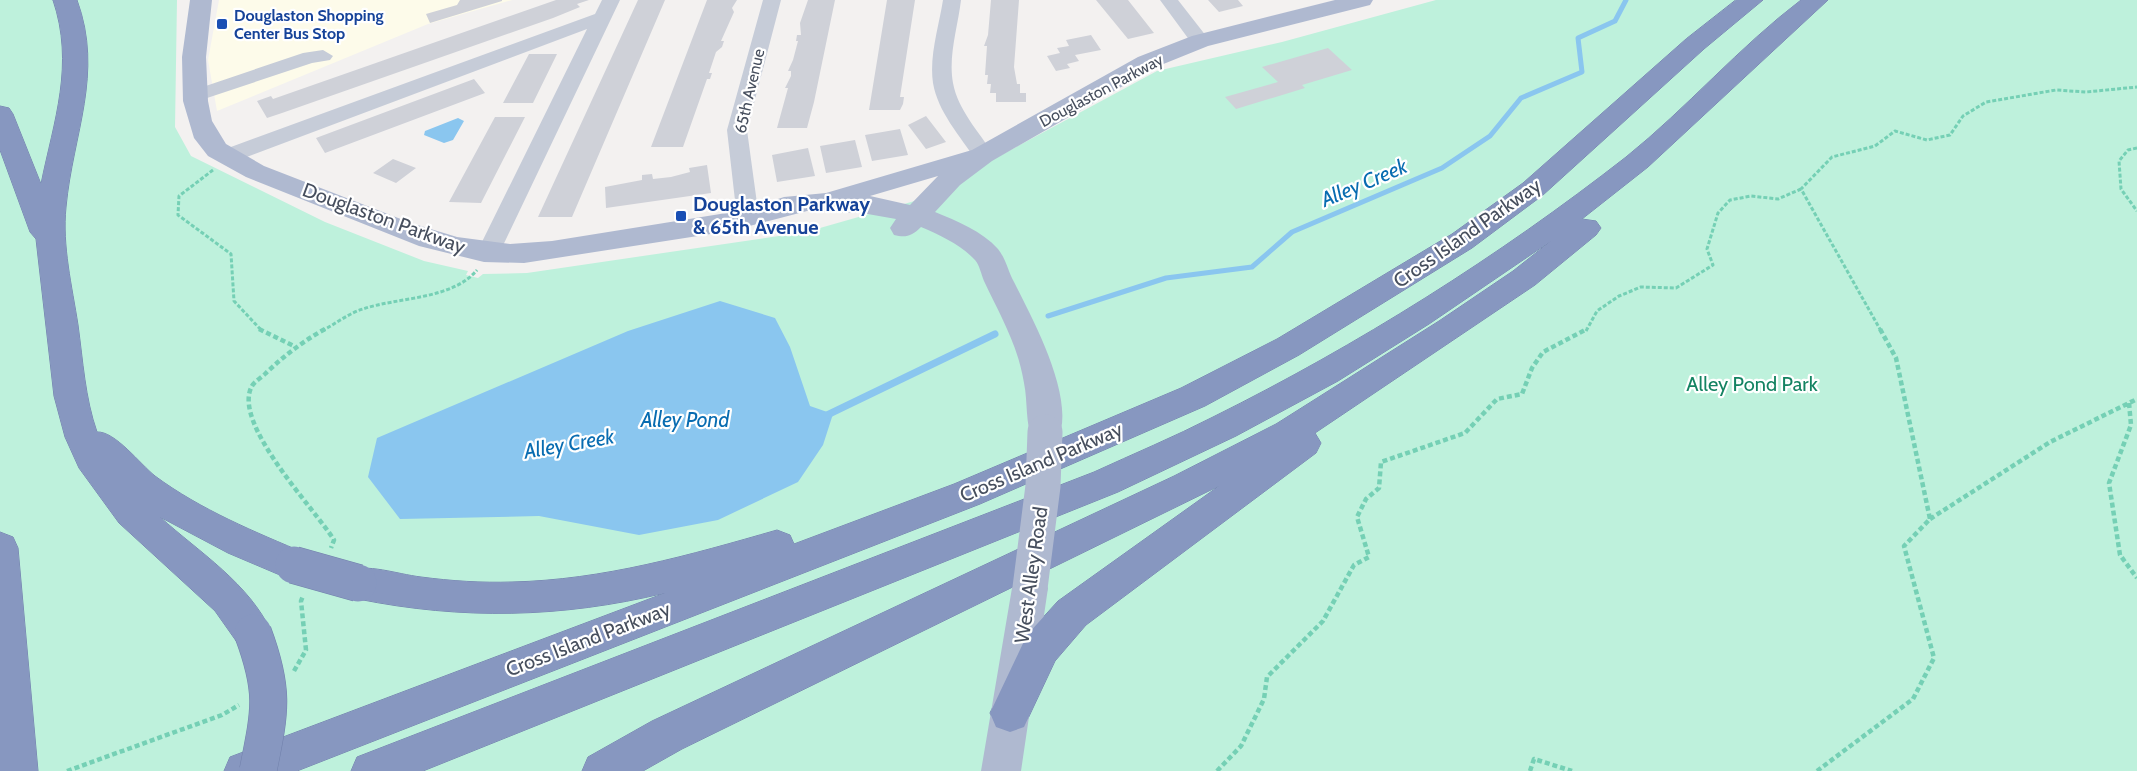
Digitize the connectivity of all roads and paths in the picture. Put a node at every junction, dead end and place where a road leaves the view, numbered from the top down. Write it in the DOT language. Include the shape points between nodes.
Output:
graph roads {
  1 [pos="65,0"];
  2 [pos="201,0"];
  3 [pos="772,0"];
  4 [pos="952,0"];
  5 [pos="1169,0"];
  6 [pos="1362,0"];
  7 [pos="1751,0"];
  8 [pos="1816,0"];
  9 [pos="607,8"];
  10 [pos="1200,41"];
  11 [pos="323,56"];
  12 [pos="1738,68"];
  13 [pos="2137,87"];
  14 [pos="195,96"];
  15 [pos="0,114"];
  16 [pos="2137,148"];
  17 [pos="983,155"];
  18 [pos="228,156"];
  19 [pos="1801,189"];
  20 [pos="817,203"];
  21 [pos="2137,211"];
  22 [pos="748,218"];
  23 [pos="1590,224"];
  24 [pos="918,226"];
  25 [pos="52,251"];
  26 [pos="489,252"];
  27 [pos="71,394"];
  28 [pos="2137,399"];
  29 [pos="2129,403"];
  30 [pos="967,494"];
  31 [pos="1930,519"];
  32 [pos="989,529"];
  33 [pos="0,548"];
  34 [pos="2137,578"];
  35 [pos="1010,713"];
  36 [pos="17,771"];
  37 [pos="245,771"];
  38 [pos="258,771"];
  39 [pos="372,771"];
  40 [pos="436,771"];
  41 [pos="603,771"];
  42 [pos="1001,771"];
  43 [pos="1217,771"];
  44 [pos="1530,771"];
  45 [pos="1572,771"];
  46 [pos="1816,771"];
  1 -- 25 [label="highway" via="75,19 77,71 56,173 51,211"];
  2 -- 14 [label="main road, Douglaston Parkway" via="194,54"];
  3 -- 22 [label="street, 65th Avenue" via="736,130"];
  4 -- 17 [label="street" via="942,72 954,111"];
  5 -- 10 [label="street"];
  6 -- 10 [label="main road, Douglaston Parkway"];
  7 -- 30 [label="highway, Cross Island Parkway" via="1695,44 1533,189 1382,292 1193,397"];
  8 -- 12 [label="highway, Cross Island Parkway"];
  9 -- 18 [label="street"];
  9 -- 26 [label="street"];
  10 -- 17 [label="main road, Douglaston Parkway" via="1146,62"];
  11 -- 14 [label="street"];
  12 -- 23 [label="highway"];
  12 -- 32 [label="highway, Cross Island Parkway" via="1638,161 1495,267 1418,316 1224,427 1106,482"];
  13 -- 19 [label="path" via="2086,92 2056,90 1986,102 1963,116 1950,135 1927,140 1895,130 1875,146 1832,157"];
  14 -- 18 [label="main road, Douglaston Parkway" via="200,125 208,140"];
  15 -- 25 [label="highway"];
  16 -- 21 [label="path" via="2128,150 2119,161 2121,189"];
  17 -- 20 [label="main road, Douglaston Parkway"];
  17 -- 24 [label="main road" via="971,183"];
  18 -- 26 [label="main road, Douglaston Parkway" via="251,170 446,244"];
  18 -- 26 [label="path" via="179,196 178,215 231,254 234,301 240,308 260,330 294,346 362,309 445,290 472,276"];
  19 -- 31 [label="path" via="1896,358"];
  19 -- 43 [label="path" via="1778,199 1751,196 1730,200 1718,213 1707,249 1713,266 1676,288 1641,287 1619,296 1597,311 1586,331 1543,352 1522,394 1497,399 1465,433 1382,462 1379,488 1365,499 1357,517 1369,557 1354,565 1323,621 1267,677 1264,699 1241,747"];
  20 -- 22 [label="main road, Douglaston Parkway" via="785,206"];
  20 -- 24 [label="main road, Douglaston Parkway" via="875,206"];
  22 -- 24 [label="main road, Douglaston Parkway" via="787,223 848,219"];
  22 -- 26 [label="main road, Douglaston Parkway" via="538,252"];
  23 -- 35 [label="highway" via="1455,334 1072,613 1041,648"];
  23 -- 41 [label="highway" via="1524,278 1288,433 1187,486 667,735"];
  24 -- 35 [label="main road, West Alley Road, bridge" via="998,279 1018,310 1045,393 1043,486"];
  25 -- 27 [label="highway"];
  27 -- 30 [label="highway, bridge" via="91,435 127,474 168,506 218,533 294,564 358,584 415,594 532,598 600,589 702,567"];
  27 -- 38 [label="highway, bridge" via="81,436 100,477 131,515 232,603 253,633 267,671 270,713"];
  28 -- 29 [label="path"];
  29 -- 31 [label="path" via="2050,442"];
  29 -- 34 [label="path" via="2131,425 2109,483 2120,555"];
  30 -- 37 [label="highway, Cross Island Parkway"];
  31 -- 46 [label="path" via="1904,546 1934,658 1913,699"];
  32 -- 39 [label="highway, Cross Island Parkway"];
  32 -- 40 [label="highway"];
  33 -- 36 [label="highway"];
  35 -- 42 [label="main road, West Alley Road"];
  44 -- 45 [label="path" via="1534,759"];
}
